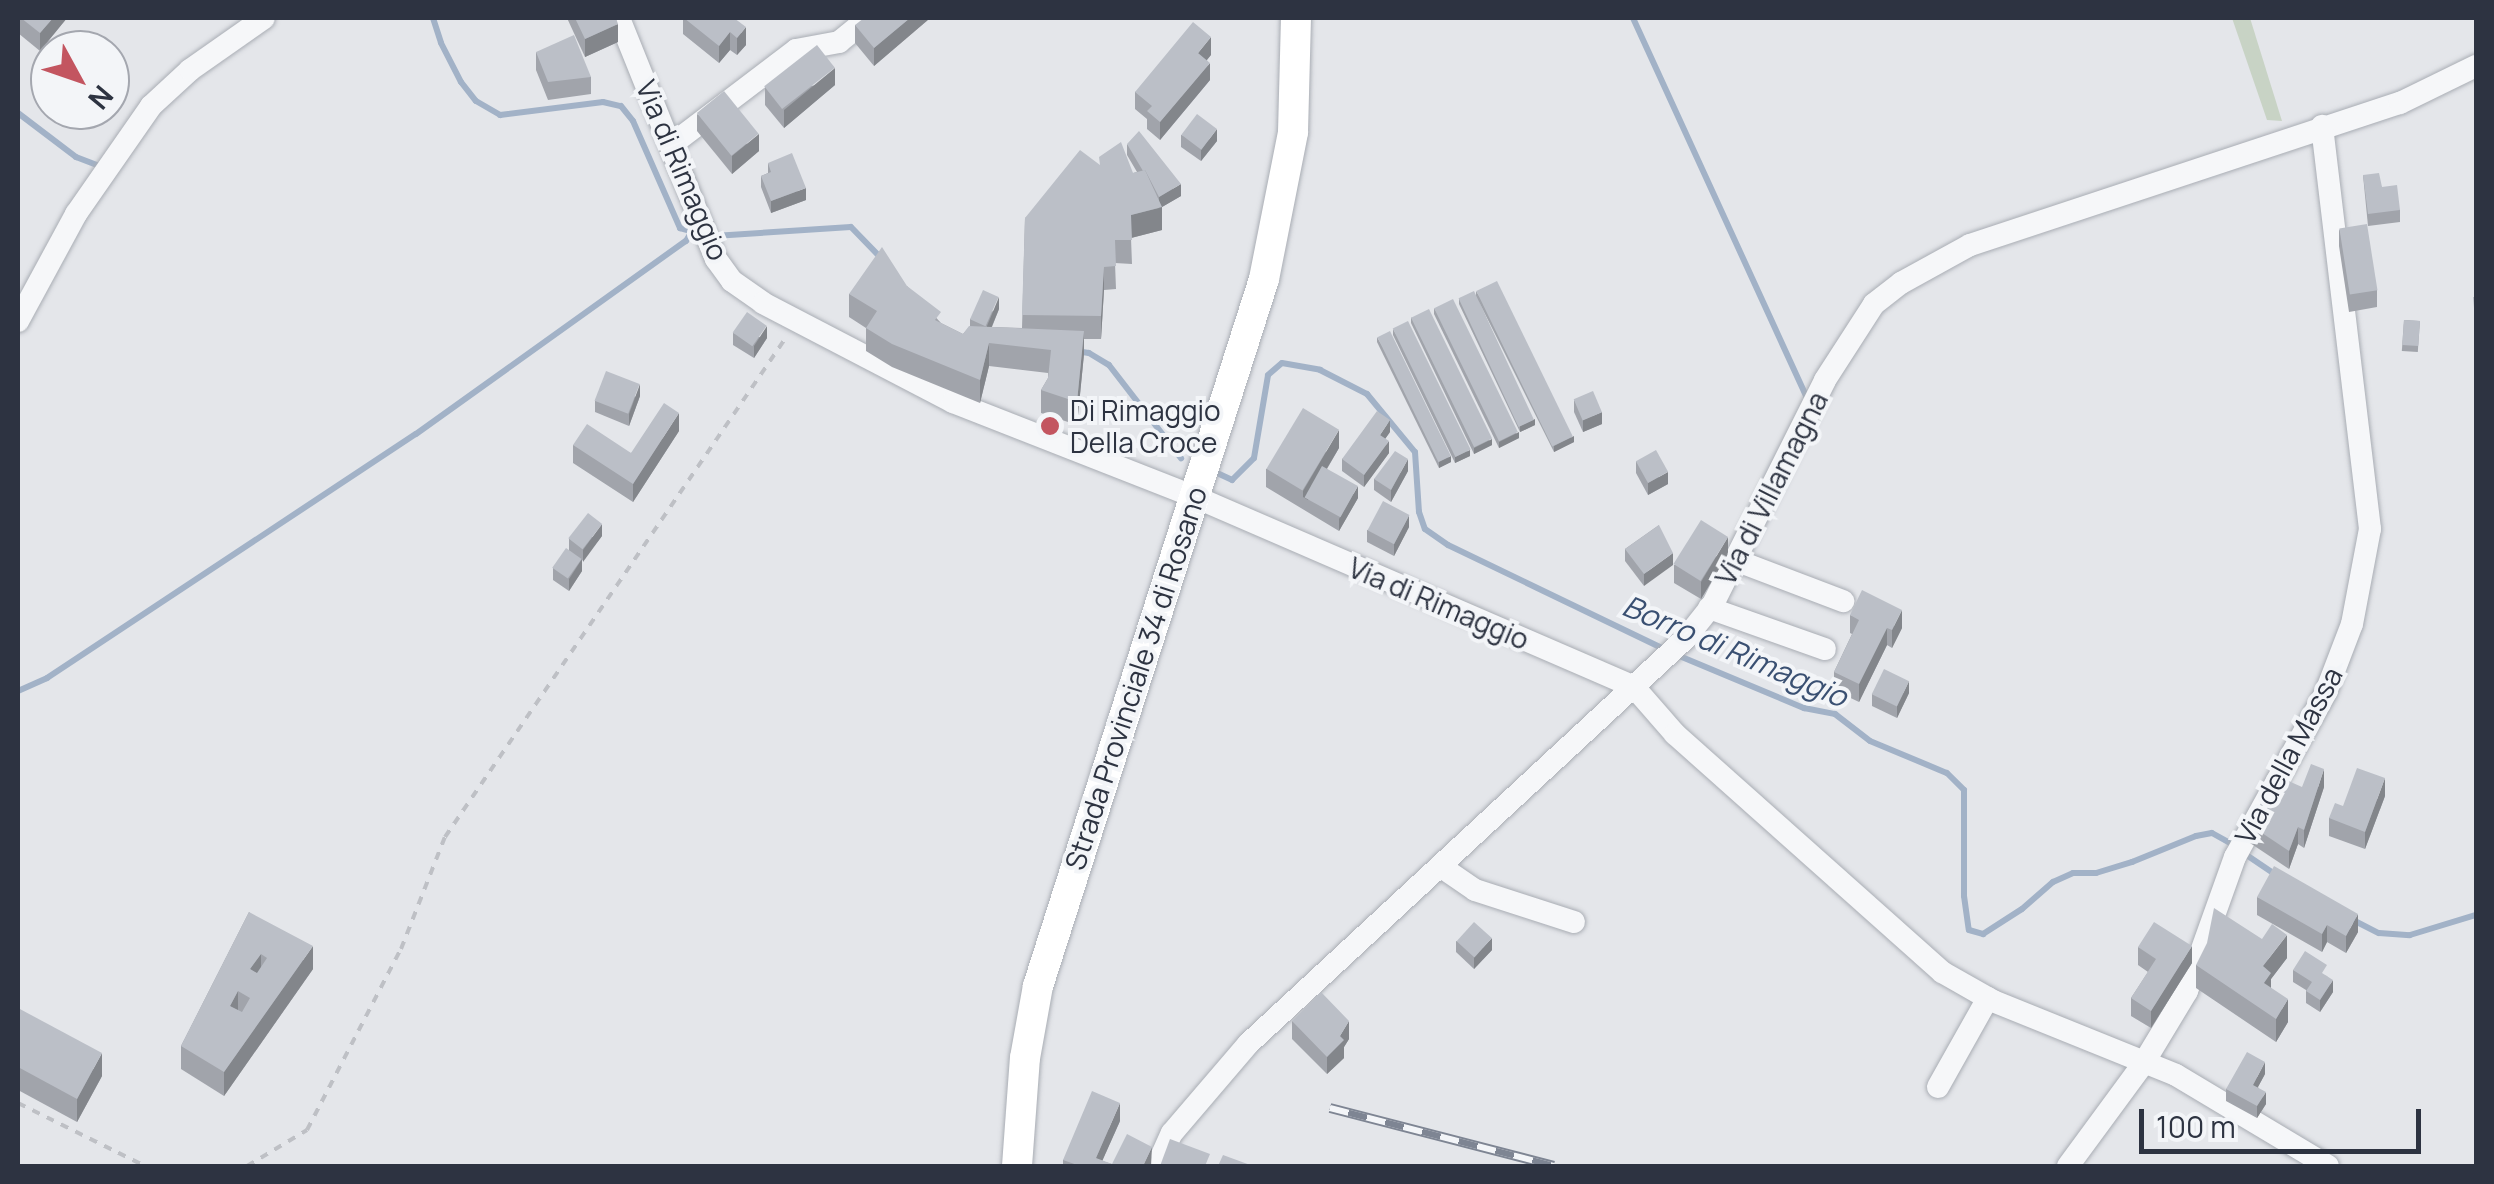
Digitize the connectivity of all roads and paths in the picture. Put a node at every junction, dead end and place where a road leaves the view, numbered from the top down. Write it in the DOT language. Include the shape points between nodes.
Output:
graph roads {
  1 [pos="264,18"];
  2 [pos="620,18"];
  3 [pos="869,18"];
  4 [pos="1296,18"];
  5 [pos="2476,66"];
  6 [pos="2322,126"];
  7 [pos="671,145"];
  8 [pos="798,320"];
  9 [pos="18,321"];
  10 [pos="1195,490"];
  11 [pos="1735,560"];
  12 [pos="1843,601"];
  13 [pos="1709,608"];
  14 [pos="1825,649"];
  15 [pos="1634,686"];
  16 [pos="1440,866"];
  17 [pos="1574,922"];
  18 [pos="1988,998"];
  19 [pos="2143,1064"];
  20 [pos="1938,1087"];
  21 [pos="18,1103"];
  22 [pos="145,1166"];
  23 [pos="248,1166"];
  24 [pos="1017,1166"];
  25 [pos="1157,1166"];
  26 [pos="2068,1166"];
  27 [pos="2328,1166"];
  1 -- 9 [label="street" via="151,106 76,214"];
  2 -- 7 [label="street, Via di Rimaggio"];
  3 -- 7 [label="street" via="839,42 796,50"];
  4 -- 10 [label="main road, Strada Provinciale 34 di Rosano" via="1293,132 1283,192 1264,279"];
  5 -- 6 [label="street, Via di Villamagna" via="2400,103"];
  6 -- 11 [label="street, Via di Villamagna" via="1970,245 1901,283 1874,304 1825,380"];
  6 -- 19 [label="street, Via della Massa" via="2370,529 2360,586 2326,692 2246,835 2187,991"];
  7 -- 8 [label="street, Via di Rimaggio" via="716,259 732,281"];
  8 -- 10 [label="street, Via di Rimaggio" via="953,402"];
  8 -- 23 [label="path" via="445,837 401,949 307,1130"];
  10 -- 15 [label="street, Via di Rimaggio"];
  10 -- 24 [label="main road, Strada Provinciale 34 di Rosano" via="1038,986"];
  11 -- 12 [label="street"];
  11 -- 13 [label="street, Via di Villamagna"];
  13 -- 14 [label="street"];
  13 -- 15 [label="street, Via di Villamagna"];
  15 -- 16 [label="street, Via di Villamagna"];
  15 -- 18 [label="street, Via di Rimaggio" via="1676,734 1917,952"];
  16 -- 17 [label="street" via="1475,890"];
  16 -- 25 [label="street, Via di Villamagna" via="1248,1044 1172,1133"];
  18 -- 19 [label="street, Via di Rimaggio"];
  18 -- 20 [label="street"];
  19 -- 26 [label="street, Via della Massa"];
  19 -- 27 [label="street, Via di Rimaggio" via="2176,1075"];
  21 -- 22 [label="path"];
}
